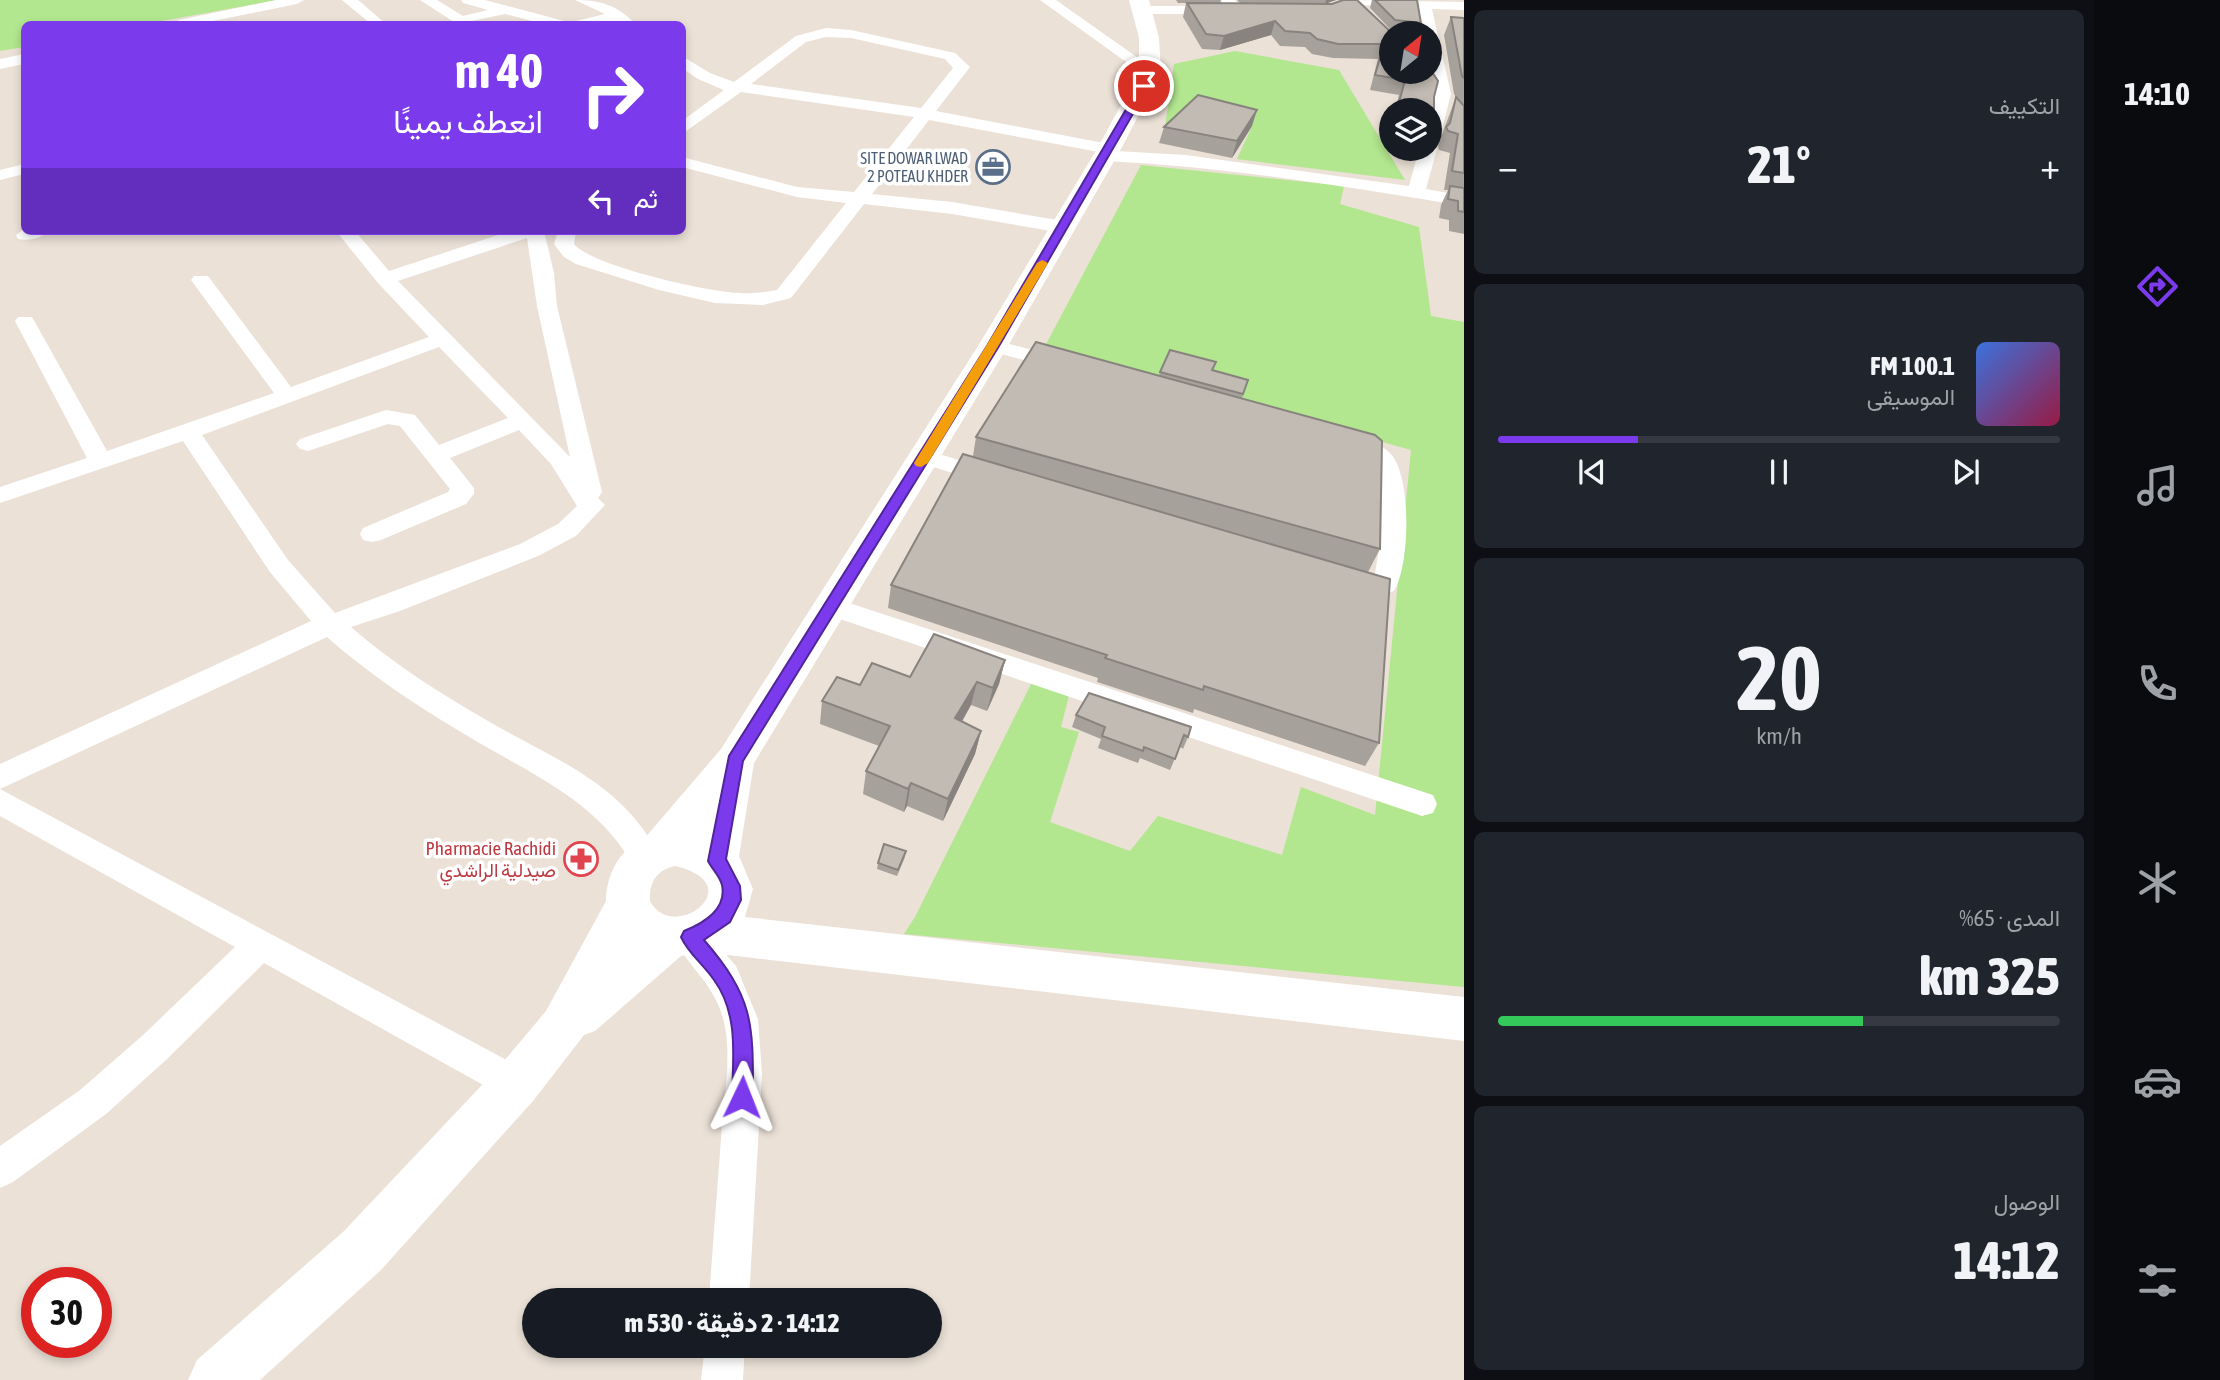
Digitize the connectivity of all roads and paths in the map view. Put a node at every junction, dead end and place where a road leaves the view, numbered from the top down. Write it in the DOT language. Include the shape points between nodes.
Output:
graph roads {
  1 [pos="297,0"];
  2 [pos="349,0"];
  3 [pos="427,0"];
  4 [pos="468,0"];
  5 [pos="582,0"];
  6 [pos="1047,0"];
  7 [pos="1351,1"];
  8 [pos="1424,2"];
  9 [pos="1141,5"];
  10 [pos="1445,5"];
  11 [pos="1464,6"];
  12 [pos="1237,7"];
  13 [pos="504,10"];
  14 [pos="1301,11"];
  15 [pos="615,16"];
  16 [pos="1367,18"];
  17 [pos="194,21"];
  18 [pos="375,21"];
  19 [pos="547,21"];
  20 [pos="594,21"];
  21 [pos="623,21"];
  22 [pos="1464,22"];
  23 [pos="21,60"];
  24 [pos="0,64"];
  25 [pos="686,64"];
  26 [pos="1150,72"];
  27 [pos="1433,84"];
  28 [pos="740,87"];
  29 [pos="1443,94"];
  30 [pos="1442,98"];
  31 [pos="927,114"];
  32 [pos="1460,116"];
  33 [pos="686,126"];
  34 [pos="1109,149"];
  35 [pos="1425,161"];
  36 [pos="686,163"];
  37 [pos="21,170"];
  38 [pos="0,175"];
  39 [pos="1416,192"];
  40 [pos="859,200"];
  41 [pos="1464,201"];
  42 [pos="1063,227"];
  43 [pos="348,235"];
  44 [pos="517,235"];
  45 [pos="536,235"];
  46 [pos="566,235"];
  47 [pos="385,279"];
  48 [pos="201,280"];
  49 [pos="24,321"];
  50 [pos="442,339"];
  51 [pos="993,346"];
  52 [pos="1084,370"];
  53 [pos="287,396"];
  54 [pos="524,419"];
  55 [pos="188,432"];
  56 [pos="1326,436"];
  57 [pos="308,444"];
  58 [pos="435,455"];
  59 [pos="925,457"];
  60 [pos="102,461"];
  61 [pos="1018,485"];
  62 [pos="0,495"];
  63 [pos="593,505"];
  64 [pos="372,534"];
  65 [pos="1338,579"];
  66 [pos="831,606"];
  67 [pos="330,624"];
  68 [pos="735,760"];
  69 [pos="0,777"];
  70 [pos="1422,804"];
  71 [pos="5,811"];
  72 [pos="653,855"];
  73 [pos="628,902"];
  74 [pos="702,913"];
  75 [pos="260,944"];
  76 [pos="1464,1018"];
  77 [pos="563,1027"];
  78 [pos="516,1084"];
  79 [pos="0,1169"];
  80 [pos="730,1288"];
  81 [pos="724,1358"];
  82 [pos="217,1380"];
  83 [pos="722,1380"];
  1 -- 17 [label="street"];
  2 -- 18 [label="street"];
  3 -- 13 [label="street" via="461,21"];
  4 -- 13 [label="street"];
  5 -- 15 [label="street"];
  6 -- 26 [label="street"];
  7 -- 8 [label="street"];
  7 -- 14 [label="street" via="1334,9"];
  7 -- 16 [label="street"];
  8 -- 10 [label="street"];
  8 -- 29 [label="street"];
  9 -- 12 [label="street"];
  9 -- 26 [label="main road" via="1149,37"];
  10 -- 11 [label="street"];
  10 -- 22 [label="street"];
  13 -- 19 [label="street"];
  15 -- 20 [label="street"];
  15 -- 21 [label="street"];
  23 -- 24 [label="street"];
  25 -- 28 [label="street" via="705,76"];
  26 -- 34 [label="main road"];
  27 -- 29 [label="street"];
  28 -- 31 [label="street"];
  28 -- 31 [label="street" via="806,36 843,33 958,61 960,72"];
  28 -- 33 [label="street"];
  29 -- 30 [label="street"];
  29 -- 32 [label="street"];
  31 -- 34 [label="street"];
  31 -- 40 [label="street"];
  34 -- 39 [label="street"];
  34 -- 42 [label="main road"];
  35 -- 39 [label="street"];
  36 -- 40 [label="street" via="797,192"];
  37 -- 38 [label="street"];
  39 -- 41 [label="street"];
  40 -- 42 [label="street" via="952,208"];
  40 -- 46 [label="street" via="790,288 774,297 750,301 716,298 581,261 570,253"];
  42 -- 51 [label="main road"];
  43 -- 47 [label="street"];
  44 -- 47 [label="street"];
  45 -- 63 [label="street" via="547,306"];
  47 -- 50 [label="street"];
  48 -- 53 [label="street"];
  49 -- 60 [label="street"];
  50 -- 53 [label="street"];
  50 -- 54 [label="street"];
  51 -- 52 [label="street"];
  51 -- 59 [label="main road"];
  53 -- 55 [label="street"];
  54 -- 58 [label="street"];
  54 -- 63 [label="street"];
  55 -- 60 [label="street"];
  55 -- 67 [label="street" via="266,546"];
  56 -- 65 [label="street" via="1367,448 1383,460 1392,499 1393,553 1385,585 1371,587"];
  57 -- 58 [label="street" via="386,416 398,417 407,419"];
  58 -- 64 [label="street" via="462,494"];
  59 -- 61 [label="street"];
  59 -- 66 [label="main road"];
  60 -- 62 [label="street"];
  63 -- 67 [label="street" via="567,530 529,550"];
  66 -- 68 [label="main road"];
  66 -- 70 [label="street"];
  67 -- 69 [label="street"];
  67 -- 72 [label="street" via="389,674 589,796"];
  68 -- 72 [label="main road"];
  68 -- 74 [label="main road"];
  71 -- 75 [label="street"];
  72 -- 73 [label="main road" via="632,873"];
  72 -- 74 [label="main road" via="675,848 692,849"];
  73 -- 74 [label="main road" via="635,920 653,932"];
  73 -- 77 [label="main road"];
  74 -- 76 [label="main road" via="812,945"];
  74 -- 77 [label="main road"];
  74 -- 80 [label="street" via="743,1036"];
  75 -- 78 [label="street"];
  75 -- 79 [label="street" via="93,1102"];
  77 -- 78 [label="main road"];
  78 -- 82 [label="main road" via="362,1251"];
  81 -- 83 [label="street"];
}
